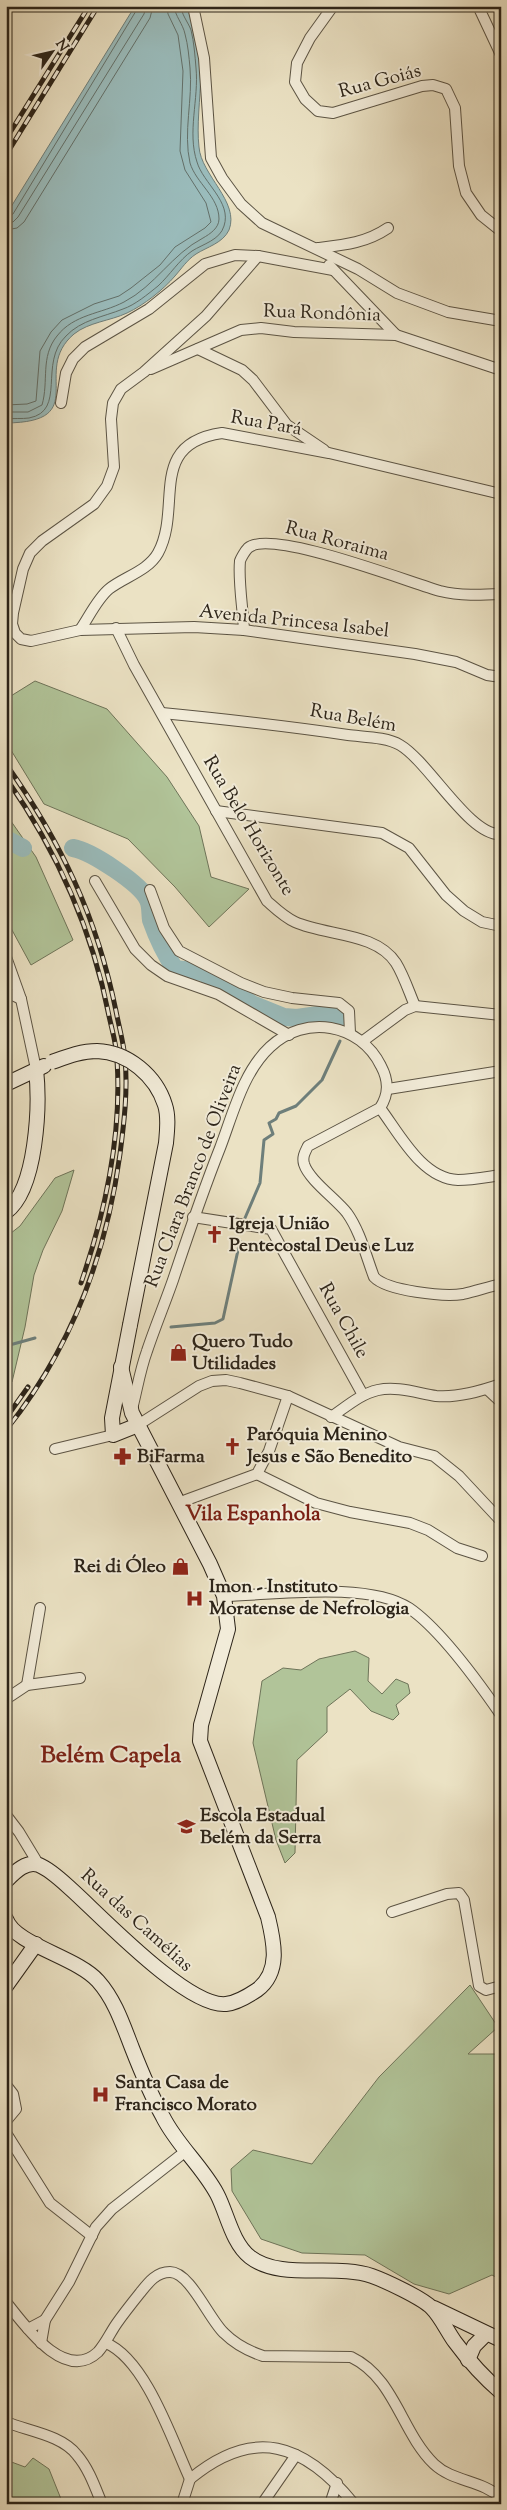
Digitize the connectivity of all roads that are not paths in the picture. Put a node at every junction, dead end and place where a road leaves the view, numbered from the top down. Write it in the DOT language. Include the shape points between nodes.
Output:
graph roads {
  1 [pos="193,6"];
  2 [pos="333,6"];
  3 [pos="478,6"];
  4 [pos="501,55"];
  5 [pos="388,228"];
  6 [pos="501,231"];
  7 [pos="317,248"];
  8 [pos="258,256"];
  9 [pos="333,270"];
  10 [pos="501,321"];
  11 [pos="396,335"];
  12 [pos="198,349"];
  13 [pos="501,370"];
  14 [pos="144,372"];
  15 [pos="61,403"];
  16 [pos="329,453"];
  17 [pos="501,494"];
  18 [pos="501,594"];
  19 [pos="116,628"];
  20 [pos="80,630"];
  21 [pos="244,630"];
  22 [pos="501,677"];
  23 [pos="162,713"];
  24 [pos="216,811"];
  25 [pos="501,834"];
  26 [pos="96,881"];
  27 [pos="150,890"];
  28 [pos="501,926"];
  29 [pos="6,957"];
  30 [pos="6,992"];
  31 [pos="21,999"];
  32 [pos="415,1006"];
  33 [pos="501,1015"];
  34 [pos="350,1033"];
  35 [pos="289,1035"];
  36 [pos="363,1040"];
  37 [pos="36,1069"];
  38 [pos="501,1071"];
  39 [pos="6,1084"];
  40 [pos="388,1088"];
  41 [pos="380,1108"];
  42 [pos="501,1175"];
  43 [pos="6,1212"];
  44 [pos="193,1217"];
  45 [pos="501,1284"];
  46 [pos="121,1367"];
  47 [pos="501,1384"];
  48 [pos="487,1389"];
  49 [pos="363,1395"];
  50 [pos="288,1396"];
  51 [pos="501,1402"];
  52 [pos="331,1417"];
  53 [pos="135,1419"];
  54 [pos="113,1435"];
  55 [pos="55,1449"];
  56 [pos="256,1474"];
  57 [pos="178,1503"];
  58 [pos="501,1521"];
  59 [pos="482,1556"];
  60 [pos="224,1596"];
  61 [pos="40,1608"];
  62 [pos="80,1678"];
  63 [pos="27,1685"];
  64 [pos="6,1699"];
  65 [pos="501,1715"];
  66 [pos="6,1815"];
  67 [pos="39,1865"];
  68 [pos="6,1881"];
  69 [pos="392,1912"];
  70 [pos="7,1924"];
  71 [pos="36,1944"];
  72 [pos="6,1986"];
  73 [pos="501,1986"];
  74 [pos="6,2085"];
  75 [pos="6,2121"];
  76 [pos="6,2133"];
  77 [pos="186,2151"];
  78 [pos="92,2236"];
  79 [pos="6,2302"];
  80 [pos="431,2307"];
  81 [pos="46,2320"];
  82 [pos="28,2330"];
  83 [pos="486,2334"];
  84 [pos="501,2340"];
  85 [pos="41,2343"];
  86 [pos="106,2343"];
  87 [pos="468,2360"];
  88 [pos="501,2392"];
  89 [pos="6,2422"];
  90 [pos="296,2455"];
  91 [pos="190,2479"];
  92 [pos="337,2483"];
  93 [pos="501,2498"];
  94 [pos="102,2504"];
  95 [pos="182,2504"];
  96 [pos="262,2504"];
  97 [pos="330,2504"];
  98 [pos="354,2504"];
  1 -- 7 [label="street" via="204,58 211,158 241,204 262,223"];
  2 -- 6 [label="street, Rua Goiás" via="297,63 295,82 305,99 318,111 333,113 422,86 434,85 446,90 455,108 459,166 466,193 481,215"];
  3 -- 4 [label="street"];
  5 -- 7 [label="street" via="363,242"];
  7 -- 9 [label="street"];
  7 -- 10 [label="street" via="424,304 448,312"];
  8 -- 9 [label="street"];
  8 -- 14 [label="street, Rua Rondônia" via="206,316"];
  8 -- 15 [label="street" via="235,255 205,264 149,309 85,347 73,359 66,373"];
  9 -- 11 [label="street"];
  11 -- 12 [label="street, Rua Rondônia" via="248,329"];
  11 -- 13 [label="street, Rua Rondônia"];
  12 -- 14 [label="street, Rua Rondônia"];
  12 -- 16 [label="street" via="242,370 287,425"];
  14 -- 20 [label="street, Rua Rondônia" via="121,389 113,403 114,467 107,486 94,504 42,541 30,553 23,569 13,613 15,633 21,639 31,641"];
  16 -- 17 [label="street, Rua Pará"];
  16 -- 20 [label="street, Rua Pará" via="222,434 204,436 189,444 172,469 158,553 151,562 106,591"];
  18 -- 21 [label="street, Rua Roraima" via="440,591 313,552 268,542 256,543 240,560"];
  19 -- 20 [label="street, Avenida Princesa Isabel"];
  19 -- 21 [label="street, Avenida Princesa Isabel"];
  19 -- 23 [label="street, Rua Belo Horizonte"];
  21 -- 22 [label="street, Avenida Princesa Isabel" via="415,654 456,662 487,675"];
  23 -- 24 [label="street, Rua Belo Horizonte"];
  23 -- 25 [label="street, Rua Belém" via="272,724 399,744 418,758 468,818 494,834"];
  24 -- 28 [label="street" via="382,833 409,848 446,895 464,911 482,922"];
  24 -- 32 [label="street, Rua Belo Horizonte" via="268,901 281,914 316,930 368,942 385,951 396,962"];
  26 -- 35 [label="street" via="135,949 151,965 167,976 218,994"];
  27 -- 34 [label="street" via="164,928 178,951 264,992 345,1006 351,1018"];
  29 -- 31 [label="street"];
  30 -- 31 [label="street"];
  31 -- 37 [label="street"];
  32 -- 33 [label="street"];
  32 -- 36 [label="street"];
  34 -- 35 [label="street, Rua Clara Branco de Oliveira" via="328,1027"];
  34 -- 36 [label="street, Rua Clara Branco de Oliveira"];
  35 -- 44 [label="street, Rua Clara Branco de Oliveira" via="271,1046 256,1062"];
  36 -- 40 [label="street, Rua Clara Branco de Oliveira" via="384,1071"];
  37 -- 39 [label="main road"];
  37 -- 43 [label="main road" via="38,1104 33,1151 22,1194"];
  37 -- 46 [label="main road, bridge" via="76,1054 96,1051 127,1059 141,1068 155,1084 165,1105 166,1143"];
  38 -- 40 [label="street"];
  40 -- 41 [label="street"];
  41 -- 42 [label="street" via="425,1166 442,1177 456,1180"];
  41 -- 45 [label="street" via="308,1146 303,1155 309,1173 351,1220 374,1277 391,1288 452,1294"];
  44 -- 49 [label="street, Rua Chile" via="271,1229"];
  44 -- 53 [label="street, Rua Clara Branco de Oliveira" via="147,1351"];
  46 -- 53 [label="main road, Rua das Camélias"];
  46 -- 54 [label="main road" via="112,1418"];
  47 -- 48 [label="street"];
  48 -- 49 [label="street" via="452,1396 399,1389"];
  48 -- 51 [label="street"];
  49 -- 52 [label="street"];
  50 -- 52 [label="street"];
  50 -- 53 [label="street" via="226,1380 212,1381"];
  50 -- 56 [label="street" via="269,1451"];
  52 -- 58 [label="street" via="399,1447 434,1456 459,1476"];
  53 -- 54 [label="main road"];
  53 -- 57 [label="main road, Rua das Camélias"];
  54 -- 55 [label="street"];
  56 -- 57 [label="street"];
  56 -- 59 [label="street" via="316,1503 410,1523 457,1548"];
  57 -- 60 [label="main road, Rua das Camélias"];
  60 -- 65 [label="street" via="345,1592 388,1599 408,1608 429,1627 453,1652"];
  60 -- 67 [label="main road, Rua das Camélias" via="228,1629 200,1741 268,1917 274,1941 274,1960 265,1984 244,1998 226,2004 201,1999 157,1968 60,1878"];
  61 -- 63 [label="street"];
  62 -- 63 [label="street"];
  63 -- 64 [label="street"];
  66 -- 67 [label="street"];
  67 -- 68 [label="main road" via="25,1866"];
  69 -- 73 [label="street" via="459,1893 464,1900 479,1986 486,1990"];
  70 -- 71 [label="main road" via="20,1937"];
  71 -- 72 [label="main road"];
  71 -- 77 [label="main road" via="82,1967 98,1981 118,2013 162,2117 172,2136"];
  74 -- 75 [label="street" via="13,2094 16,2109"];
  76 -- 78 [label="street" via="50,2203"];
  77 -- 78 [label="street" via="112,2209"];
  77 -- 80 [label="main road" via="212,2186 249,2256 263,2264 282,2268 371,2275"];
  78 -- 81 [label="street"];
  79 -- 82 [label="street"];
  80 -- 83 [label="main road"];
  80 -- 87 [label="main road"];
  81 -- 82 [label="street"];
  81 -- 85 [label="street"];
  82 -- 85 [label="street"];
  83 -- 84 [label="main road"];
  83 -- 87 [label="main road" via="474,2346"];
  85 -- 86 [label="street" via="59,2356 79,2362 92,2356"];
  86 -- 91 [label="street" via="122,2351 149,2389"];
  86 -- 93 [label="street" via="115,2325 149,2282 159,2274 178,2274 188,2282 224,2334 250,2352 263,2356 334,2355 352,2357 364,2363 376,2374 422,2450 434,2464 448,2475 493,2491"];
  87 -- 88 [label="main road"];
  89 -- 94 [label="street" via="65,2444 76,2453"];
  90 -- 91 [label="street" via="263,2447 239,2450"];
  90 -- 92 [label="street"];
  90 -- 96 [label="street"];
  91 -- 95 [label="street"];
  92 -- 97 [label="street"];
  92 -- 98 [label="street"];
}
